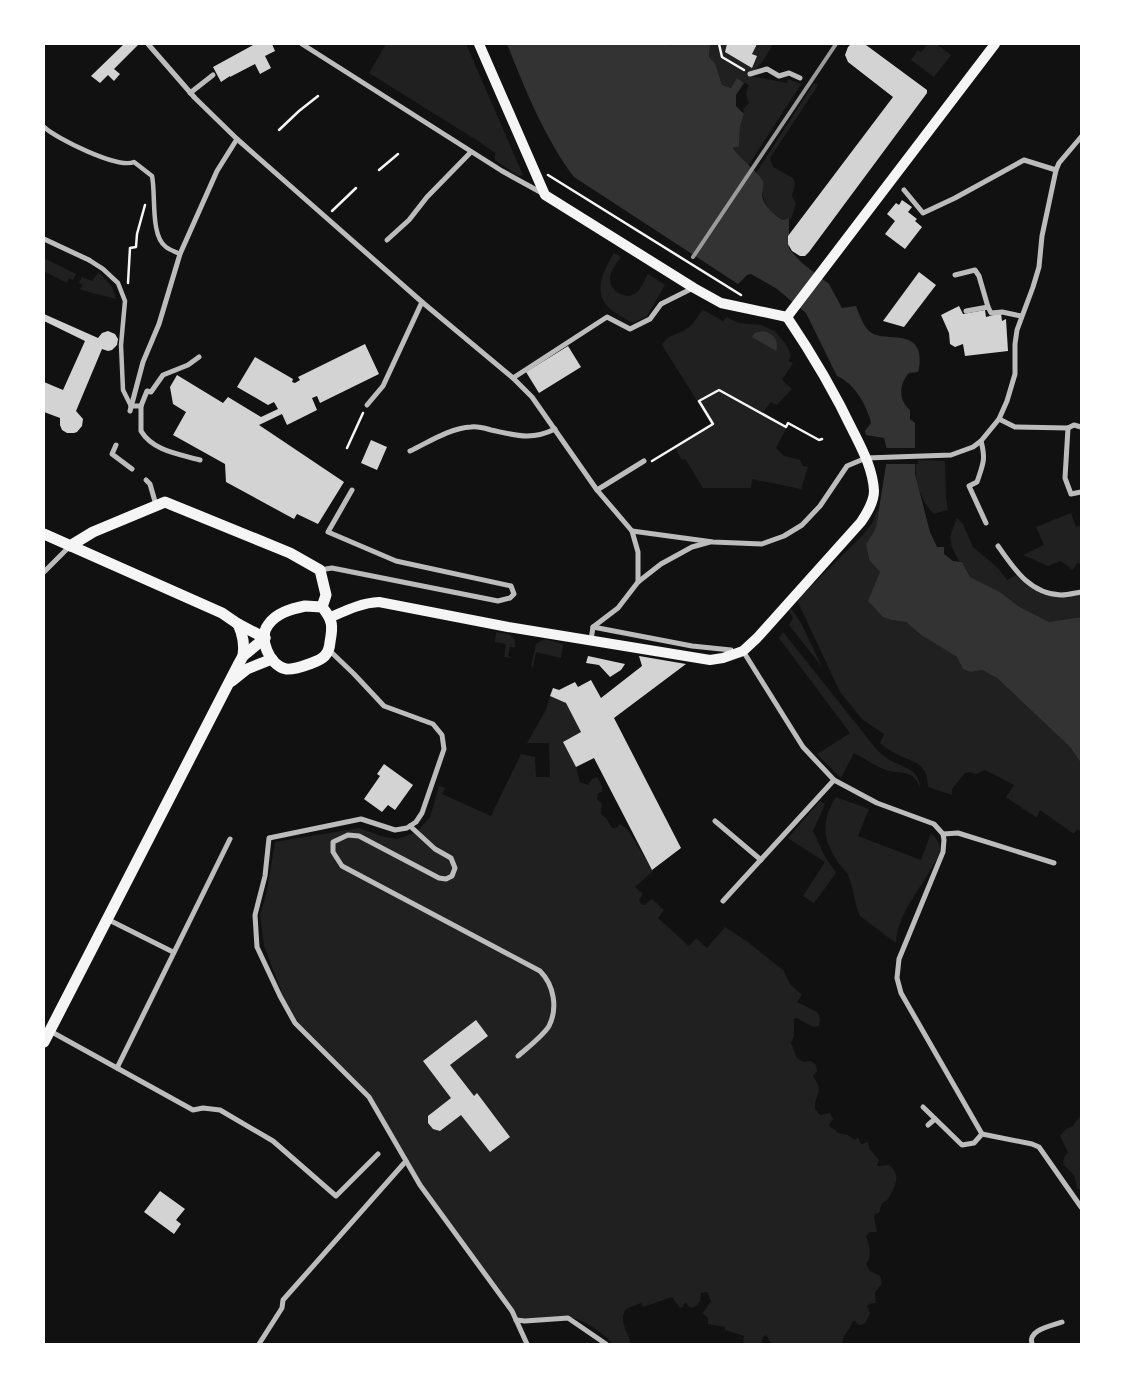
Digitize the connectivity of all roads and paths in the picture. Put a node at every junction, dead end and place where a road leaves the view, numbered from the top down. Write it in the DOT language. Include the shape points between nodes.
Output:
graph roads {
  1 [pos="148,44"];
  2 [pos="302,44"];
  3 [pos="478,44"];
  4 [pos="720,44"];
  5 [pos="995,44"];
  6 [pos="750,74"];
  7 [pos="213,76"];
  8 [pos="800,78"];
  9 [pos="190,93"];
  10 [pos="318,96"];
  11 [pos="44,127"];
  12 [pos="279,130"];
  13 [pos="1081,137"];
  14 [pos="238,139"];
  15 [pos="471,152"];
  16 [pos="398,154"];
  17 [pos="379,170"];
  18 [pos="1056,170"];
  19 [pos="547,174"];
  20 [pos="155,188"];
  21 [pos="356,188"];
  22 [pos="904,190"];
  23 [pos="545,195"];
  24 [pos="329,214"];
  25 [pos="44,239"];
  26 [pos="387,240"];
  27 [pos="180,254"];
  28 [pos="89,260"];
  29 [pos="955,275"];
  30 [pos="694,288"];
  31 [pos="122,291"];
  32 [pos="746,297"];
  33 [pos="422,302"];
  34 [pos="988,307"];
  35 [pos="966,311"];
  36 [pos="1021,316"];
  37 [pos="787,317"];
  38 [pos="199,357"];
  39 [pos="513,378"];
  40 [pos="367,405"];
  41 [pos="141,406"];
  42 [pos="130,409"];
  43 [pos="999,418"];
  44 [pos="1081,427"];
  45 [pos="1068,428"];
  46 [pos="555,429"];
  47 [pos="822,439"];
  48 [pos="981,441"];
  49 [pos="116,445"];
  50 [pos="347,448"];
  51 [pos="410,451"];
  52 [pos="866,458"];
  53 [pos="200,460"];
  54 [pos="644,461"];
  55 [pos="132,469"];
  56 [pos="146,480"];
  57 [pos="352,490"];
  58 [pos="596,490"];
  59 [pos="1081,492"];
  60 [pos="156,505"];
  61 [pos="986,523"];
  62 [pos="632,531"];
  63 [pos="44,534"];
  64 [pos="713,542"];
  65 [pos="70,546"];
  66 [pos="998,546"];
  67 [pos="320,570"];
  68 [pos="44,572"];
  69 [pos="638,582"];
  70 [pos="1081,592"];
  71 [pos="322,607"];
  72 [pos="331,617"];
  73 [pos="238,624"];
  74 [pos="593,627"];
  75 [pos="264,638"];
  76 [pos="591,640"];
  77 [pos="329,650"];
  78 [pos="732,650"];
  79 [pos="743,650"];
  80 [pos="243,656"];
  81 [pos="272,659"];
  82 [pos="230,682"];
  83 [pos="834,780"];
  84 [pos="715,821"];
  85 [pos="410,826"];
  86 [pos="943,834"];
  87 [pos="230,840"];
  88 [pos="761,860"];
  89 [pos="1054,863"];
  90 [pos="723,901"];
  91 [pos="107,919"];
  92 [pos="173,952"];
  93 [pos="50,1031"];
  94 [pos="44,1042"];
  95 [pos="518,1056"];
  96 [pos="116,1068"];
  97 [pos="923,1107"];
  98 [pos="934,1118"];
  99 [pos="928,1125"];
  100 [pos="982,1134"];
  101 [pos="378,1154"];
  102 [pos="406,1161"];
  103 [pos="1081,1207"];
  104 [pos="516,1320"];
  105 [pos="1062,1322"];
  106 [pos="259,1344"];
  107 [pos="527,1344"];
  108 [pos="606,1344"];
  109 [pos="1032,1344"];
  1 -- 9 [label="street"];
  2 -- 15 [label="street"];
  3 -- 23 [label="main road"];
  4 -- 6 [label="path" via="722,57"];
  5 -- 37 [label="main road"];
  6 -- 8 [label="street" via="767,69 779,76 789,73"];
  7 -- 9 [label="street"];
  9 -- 14 [label="street"];
  10 -- 12 [label="path"];
  11 -- 20 [label="street" via="66,142 116,162 134,162 152,176"];
  13 -- 18 [label="street"];
  14 -- 27 [label="street" via="217,171"];
  14 -- 33 [label="street" via="372,253"];
  15 -- 23 [label="street"];
  15 -- 26 [label="street"];
  16 -- 17 [label="path"];
  18 -- 22 [label="street" via="1024,160 923,213"];
  18 -- 36 [label="street" via="1034,287"];
  19 -- 32 [label="path"];
  20 -- 27 [label="street" via="155,230 164,247"];
  20 -- 31 [label="path" via="149,191 136,247 130,248 128,286"];
  21 -- 24 [label="path"];
  23 -- 30 [label="main road"];
  25 -- 28 [label="street"];
  27 -- 42 [label="street"];
  28 -- 31 [label="street" via="118,283"];
  29 -- 34 [label="street" via="975,270"];
  30 -- 37 [label="main road" via="721,303"];
  30 -- 39 [label="street" via="661,304 650,319 630,329 607,317"];
  31 -- 42 [label="street" via="126,301 121,345 123,390"];
  33 -- 39 [label="street"];
  33 -- 40 [label="street" via="383,386"];
  34 -- 35 [label="street"];
  34 -- 36 [label="street" via="991,314 1002,312"];
  36 -- 43 [label="street" via="1015,344 1015,374"];
  37 -- 52 [label="main road" via="837,400"];
  38 -- 41 [label="street" via="163,375 151,392 146,391"];
  39 -- 46 [label="street" via="532,397"];
  40 -- 50 [label="path"];
  41 -- 42 [label="street"];
  41 -- 53 [label="street" via="144,437 161,449"];
  43 -- 45 [label="street" via="1014,427"];
  43 -- 48 [label="street"];
  44 -- 45 [label="street" via="1074,425"];
  45 -- 59 [label="street" via="1065,478 1071,494"];
  46 -- 51 [label="street" via="526,438 475,426 448,432"];
  46 -- 58 [label="street"];
  47 -- 54 [label="path" via="788,423 786,427 719,390 699,401 713,424 653,461"];
  48 -- 52 [label="street" via="964,452 940,456"];
  48 -- 61 [label="street" via="985,456 982,468 977,482 968,486"];
  49 -- 55 [label="street" via="112,454"];
  52 -- 64 [label="street" via="847,466 820,506 802,525 762,544"];
  52 -- 79 [label="main road" via="874,483 867,513"];
  54 -- 58 [label="street"];
  56 -- 60 [label="street"];
  57 -- 67 [label="street" via="328,532 396,561 499,582 510,586 514,594 498,601 332,568"];
  58 -- 62 [label="street"];
  60 -- 65 [label="main road" via="92,532"];
  60 -- 67 [label="main road" via="165,502 290,553"];
  62 -- 64 [label="street"];
  62 -- 69 [label="street" via="638,552"];
  63 -- 65 [label="main road"];
  64 -- 69 [label="street" via="692,547 661,564"];
  65 -- 68 [label="street"];
  65 -- 73 [label="main road" via="222,613"];
  66 -- 70 [label="street" via="1024,580 1039,590 1061,595"];
  67 -- 71 [label="main road" via="326,595"];
  69 -- 74 [label="street" via="618,608"];
  71 -- 72 [label="main road"];
  71 -- 75 [label="main road" via="305,606 281,614 266,626"];
  72 -- 76 [label="main road" via="354,606 379,602"];
  72 -- 77 [label="main road"];
  73 -- 75 [label="main road"];
  73 -- 80 [label="main road" via="245,646"];
  74 -- 76 [label="street"];
  74 -- 78 [label="street" via="692,646"];
  75 -- 80 [label="main road"];
  75 -- 81 [label="main road"];
  76 -- 79 [label="main road" via="710,660"];
  77 -- 81 [label="main road" via="319,661 294,668 286,669"];
  77 -- 85 [label="street" via="384,706 433,724 442,735 444,749 422,813"];
  79 -- 83 [label="street" via="803,747"];
  80 -- 82 [label="main road"];
  81 -- 82 [label="main road" via="247,669"];
  82 -- 91 [label="main road"];
  83 -- 86 [label="street" via="877,803 934,824"];
  83 -- 88 [label="street"];
  84 -- 88 [label="street"];
  85 -- 95 [label="street" via="435,849 451,858 455,868 452,876 439,878 358,836 333,842 333,852 342,866 546,977 554,1002 553,1015 548,1027"];
  85 -- 102 [label="street" via="395,830 361,818 269,838 265,876 255,915 258,946 295,1023 368,1097"];
  86 -- 89 [label="street" via="958,833"];
  86 -- 100 [label="street" via="943,852 900,959 897,978 917,1022"];
  87 -- 92 [label="street"];
  88 -- 90 [label="street"];
  91 -- 92 [label="street"];
  91 -- 93 [label="main road"];
  92 -- 96 [label="street"];
  93 -- 94 [label="main road"];
  93 -- 96 [label="street"];
  96 -- 101 [label="street" via="193,1110 220,1110 273,1141 336,1196"];
  97 -- 98 [label="street"];
  98 -- 99 [label="street"];
  98 -- 100 [label="street" via="962,1145 974,1143"];
  100 -- 103 [label="street" via="1039,1147"];
  102 -- 104 [label="street"];
  102 -- 106 [label="street" via="283,1300 282,1308"];
  104 -- 107 [label="street"];
  104 -- 108 [label="street" via="568,1318"];
  105 -- 109 [label="street" via="1036,1332 1031,1336"];
}
